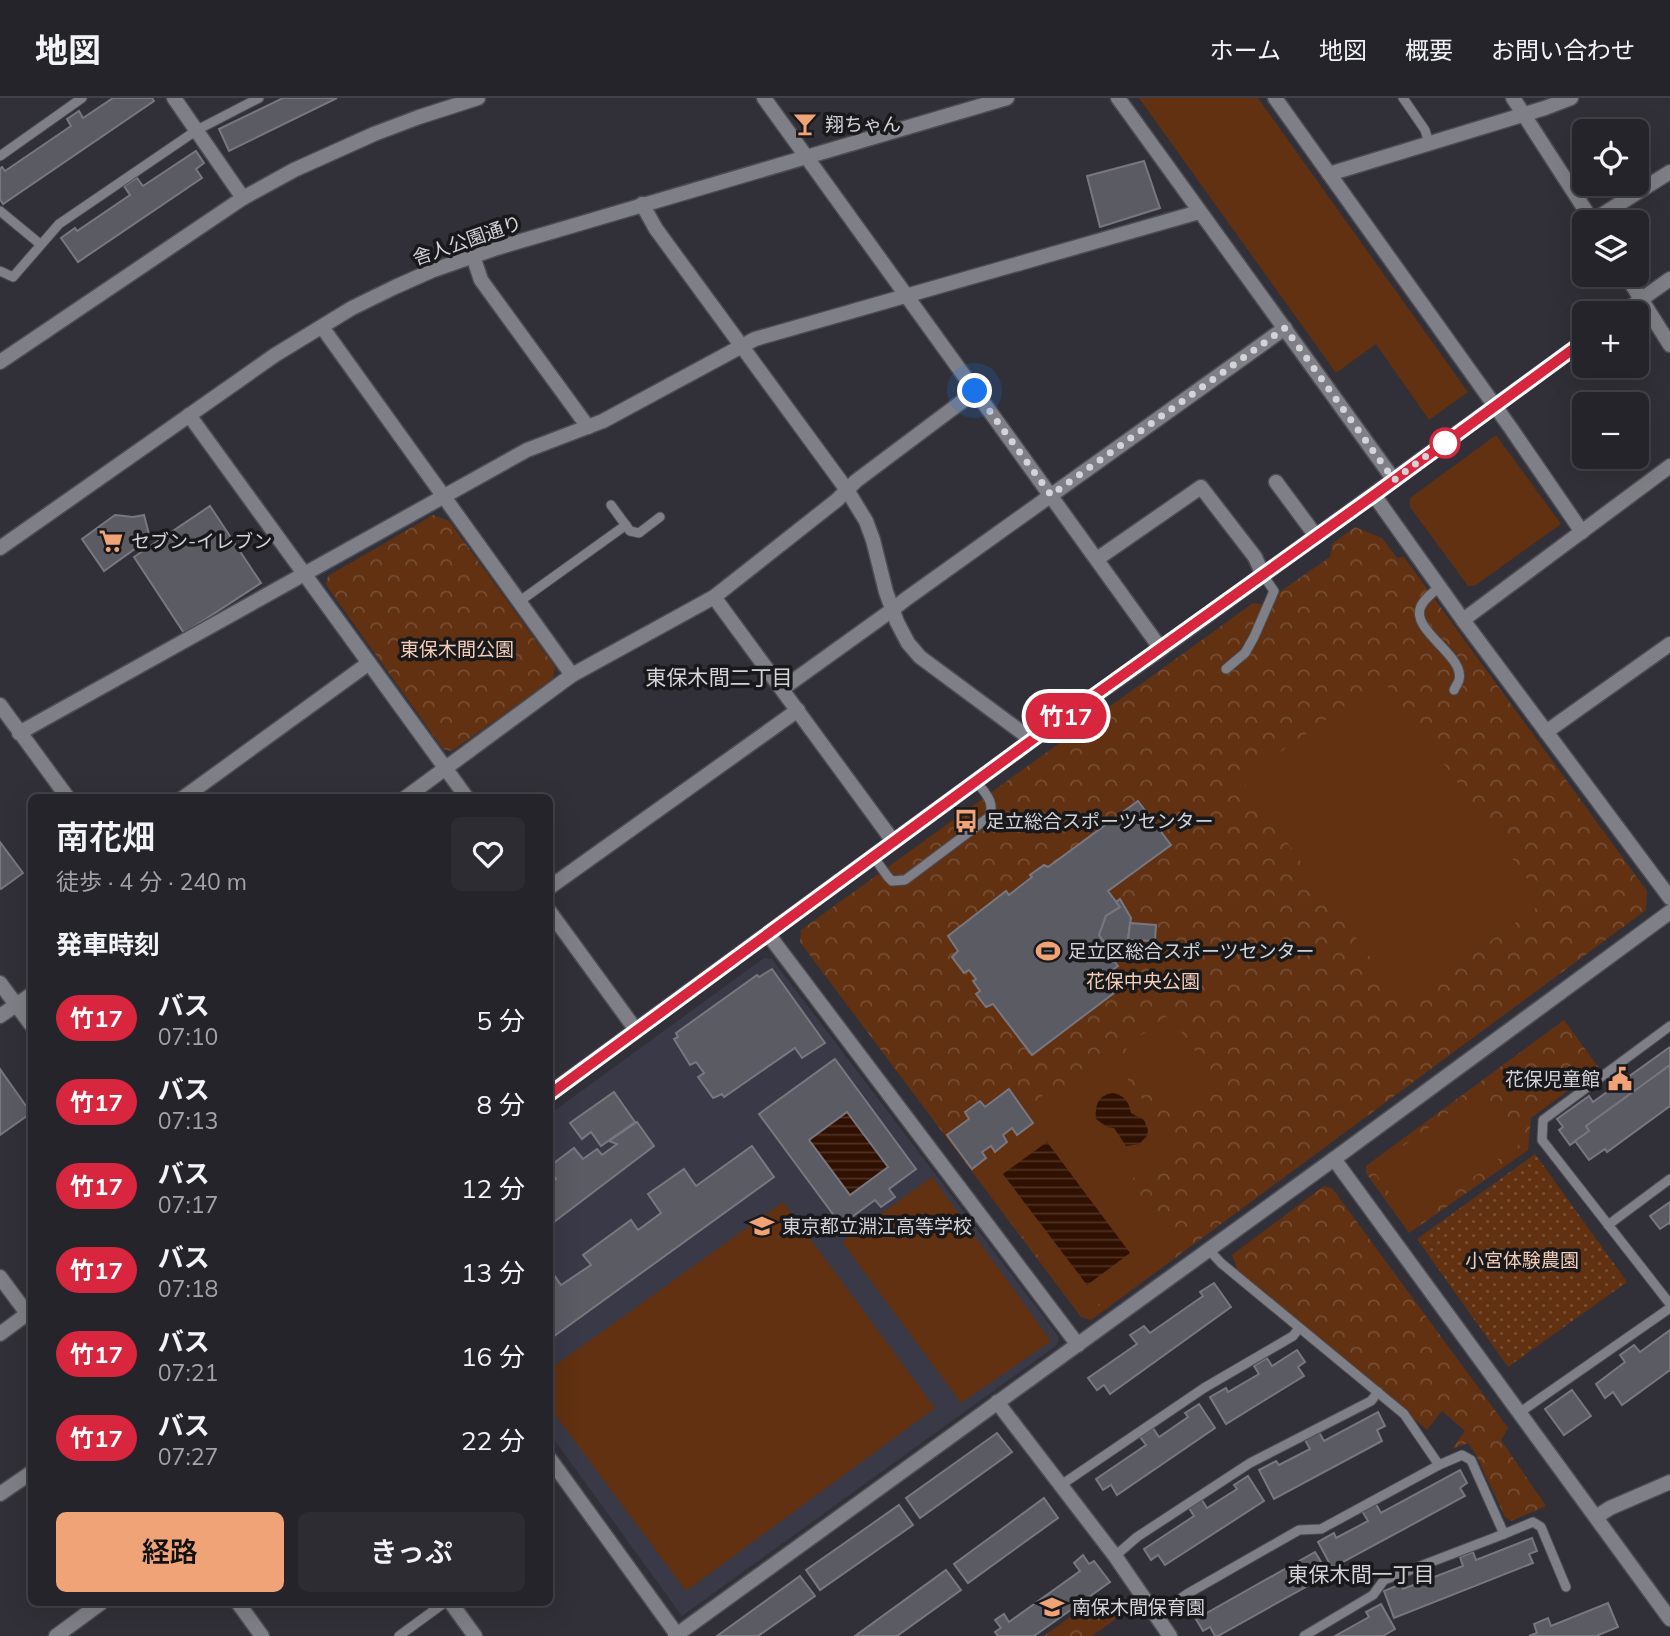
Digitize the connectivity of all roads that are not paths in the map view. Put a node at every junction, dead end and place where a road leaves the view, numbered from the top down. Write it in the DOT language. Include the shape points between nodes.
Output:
graph roads {
  1 [pos="82,98"];
  2 [pos="174,98"];
  3 [pos="259,98"];
  4 [pos="478,98"];
  5 [pos="764,98"];
  6 [pos="1007,98"];
  7 [pos="1118,98"];
  8 [pos="1275,98"];
  9 [pos="1403,98"];
  10 [pos="1513,98"];
  11 [pos="1571,98"];
  12 [pos="1524,113"];
  13 [pos="197,130"];
  14 [pos="1429,143"];
  15 [pos="0,156"];
  16 [pos="806,156"];
  17 [pos="1670,172"];
  18 [pos="1328,174"];
  19 [pos="243,198"];
  20 [pos="642,204"];
  21 [pos="1585,210"];
  22 [pos="1611,210"];
  23 [pos="0,211"];
  24 [pos="1199,212"];
  25 [pos="40,244"];
  26 [pos="473,256"];
  27 [pos="0,271"];
  28 [pos="1670,279"];
  29 [pos="1634,287"];
  30 [pos="906,295"];
  31 [pos="1641,299"];
  32 [pos="1638,301"];
  33 [pos="322,327"];
  34 [pos="1285,328"];
  35 [pos="1670,345"];
  36 [pos="741,346"];
  37 [pos="1572,350"];
  38 [pos="0,362"];
  39 [pos="975,391"];
  40 [pos="1495,406"];
  41 [pos="190,415"];
  42 [pos="589,427"];
  43 [pos="1670,466"];
  44 [pos="1394,480"];
  45 [pos="1276,482"];
  46 [pos="847,490"];
  47 [pos="1051,495"];
  48 [pos="1374,495"];
  49 [pos="445,497"];
  50 [pos="611,505"];
  51 [pos="660,517"];
  52 [pos="626,525"];
  53 [pos="1581,532"];
  54 [pos="1316,536"];
  55 [pos="0,548"];
  56 [pos="1097,559"];
  57 [pos="305,575"];
  58 [pos="1263,575"];
  59 [pos="1440,587"];
  60 [pos="714,597"];
  61 [pos="520,601"];
  62 [pos="892,610"];
  63 [pos="1464,620"];
  64 [pos="1670,644"];
  65 [pos="1161,649"];
  66 [pos="369,663"];
  67 [pos="1226,669"];
  68 [pos="572,675"];
  69 [pos="782,689"];
  70 [pos="1454,690"];
  71 [pos="0,705"];
  72 [pos="798,710"];
  73 [pos="1546,732"];
  74 [pos="19,733"];
  75 [pos="1032,740"];
  76 [pos="446,768"];
  77 [pos="976,781"];
  78 [pos="65,794"];
  79 [pos="189,794"];
  80 [pos="410,794"];
  81 [pos="464,794"];
  82 [pos="893,841"];
  83 [pos="873,856"];
  84 [pos="553,885"];
  85 [pos="1670,898"];
  86 [pos="1670,912"];
  87 [pos="553,916"];
  88 [pos="768,934"];
  89 [pos="0,983"];
  90 [pos="28,997"];
  91 [pos="16,1005"];
  92 [pos="0,1016"];
  93 [pos="28,1021"];
  94 [pos="1670,1026"];
  95 [pos="636,1030"];
  96 [pos="553,1091"];
  97 [pos="1334,1159"];
  98 [pos="1670,1179"];
  99 [pos="1608,1224"];
  100 [pos="1209,1250"];
  101 [pos="0,1277"];
  102 [pos="1670,1306"];
  103 [pos="28,1316"];
  104 [pos="28,1318"];
  105 [pos="1299,1328"];
  106 [pos="0,1334"];
  107 [pos="1078,1345"];
  108 [pos="1377,1392"];
  109 [pos="997,1402"];
  110 [pos="1519,1413"];
  111 [pos="553,1463"];
  112 [pos="1439,1465"];
  113 [pos="28,1475"];
  114 [pos="1670,1482"];
  115 [pos="1061,1485"];
  116 [pos="0,1494"];
  117 [pos="1596,1517"];
  118 [pos="1504,1534"];
  119 [pos="1115,1556"];
  120 [pos="1566,1587"];
  121 [pos="97,1606"];
  122 [pos="240,1606"];
  123 [pos="440,1606"];
  124 [pos="453,1606"];
  125 [pos="1155,1616"];
  126 [pos="1670,1619"];
  127 [pos="64,1634"];
  128 [pos="262,1636"];
  129 [pos="399,1636"];
  130 [pos="475,1636"];
  131 [pos="677,1636"];
  132 [pos="1170,1636"];
  133 [pos="1304,1636"];
  1 -- 15 [label="lane"];
  2 -- 13 [label="street"];
  3 -- 13 [label="lane"];
  4 -- 19 [label="street" via="374,134"];
  5 -- 16 [label="street"];
  6 -- 16 [label="street, 舎人公園通り"];
  7 -- 24 [label="street"];
  8 -- 18 [label="street"];
  9 -- 14 [label="lane"];
  10 -- 12 [label="street"];
  11 -- 12 [label="street"];
  12 -- 14 [label="street"];
  12 -- 21 [label="street"];
  13 -- 19 [label="street"];
  13 -- 25 [label="lane" via="59,224"];
  14 -- 18 [label="street"];
  16 -- 20 [label="street, 舎人公園通り"];
  16 -- 30 [label="street"];
  17 -- 22 [label="street"];
  18 -- 40 [label="street"];
  19 -- 38 [label="street"];
  20 -- 26 [label="street, 舎人公園通り"];
  20 -- 36 [label="street"];
  23 -- 25 [label="lane"];
  24 -- 30 [label="street"];
  24 -- 34 [label="street"];
  25 -- 27 [label="lane" via="13,277"];
  26 -- 33 [label="street, 舎人公園通り" via="395,287"];
  26 -- 42 [label="street" via="481,280"];
  28 -- 31 [label="street"];
  29 -- 31 [label="street"];
  30 -- 36 [label="street"];
  30 -- 39 [label="street"];
  31 -- 32 [label="street"];
  31 -- 35 [label="street"];
  33 -- 41 [label="street, 舎人公園通り"];
  33 -- 49 [label="street"];
  34 -- 44 [label="street"];
  34 -- 47 [label="street"];
  36 -- 42 [label="street"];
  36 -- 46 [label="street"];
  37 -- 40 [label="street"];
  39 -- 46 [label="street"];
  39 -- 47 [label="street"];
  40 -- 44 [label="street"];
  40 -- 53 [label="street"];
  41 -- 55 [label="street, 舎人公園通り"];
  41 -- 57 [label="street"];
  42 -- 49 [label="street" via="527,450"];
  43 -- 53 [label="street"];
  44 -- 48 [label="street"];
  45 -- 54 [label="street"];
  46 -- 60 [label="street"];
  46 -- 62 [label="street" via="866,521"];
  47 -- 56 [label="street"];
  47 -- 62 [label="street"];
  48 -- 54 [label="street"];
  48 -- 59 [label="street"];
  49 -- 57 [label="street"];
  49 -- 61 [label="street"];
  50 -- 52 [label="lane"];
  51 -- 52 [label="lane" via="639,533"];
  52 -- 61 [label="lane"];
  53 -- 63 [label="street"];
  54 -- 58 [label="street"];
  56 -- 58 [label="street" via="1201,487 1255,557"];
  56 -- 65 [label="street"];
  57 -- 66 [label="street"];
  57 -- 74 [label="street"];
  58 -- 65 [label="street"];
  58 -- 67 [label="lane" via="1274,591 1267,609 1245,653"];
  59 -- 63 [label="street"];
  59 -- 70 [label="lane" via="1419,608 1420,618 1459,670"];
  60 -- 68 [label="street"];
  60 -- 69 [label="street"];
  61 -- 68 [label="street"];
  62 -- 69 [label="street"];
  62 -- 75 [label="street" via="920,657"];
  63 -- 73 [label="street"];
  64 -- 73 [label="street"];
  65 -- 75 [label="street"];
  66 -- 76 [label="street"];
  66 -- 79 [label="street"];
  68 -- 76 [label="street"];
  69 -- 72 [label="street"];
  71 -- 74 [label="street"];
  72 -- 82 [label="street"];
  72 -- 84 [label="street"];
  73 -- 85 [label="street"];
  74 -- 78 [label="street"];
  75 -- 77 [label="street"];
  76 -- 80 [label="street"];
  76 -- 81 [label="street"];
  77 -- 82 [label="street"];
  77 -- 83 [label="lane" via="992,803 989,817 905,880 892,881"];
  82 -- 83 [label="street"];
  83 -- 88 [label="street"];
  86 -- 97 [label="street"];
  87 -- 95 [label="street"];
  88 -- 95 [label="street"];
  88 -- 107 [label="street"];
  89 -- 91 [label="street"];
  90 -- 91 [label="street"];
  91 -- 92 [label="street"];
  91 -- 93 [label="street"];
  94 -- 99 [label="lane" via="1543,1120 1542,1140"];
  95 -- 96 [label="street"];
  97 -- 100 [label="street"];
  97 -- 110 [label="street"];
  98 -- 99 [label="lane"];
  99 -- 102 [label="lane"];
  100 -- 105 [label="lane"];
  100 -- 107 [label="street"];
  101 -- 103 [label="street"];
  102 -- 110 [label="lane"];
  104 -- 106 [label="street"];
  105 -- 108 [label="lane"];
  105 -- 115 [label="lane"];
  107 -- 109 [label="street"];
  108 -- 112 [label="lane" via="1404,1414"];
  108 -- 119 [label="lane" via="1371,1401 1250,1463"];
  109 -- 115 [label="street"];
  109 -- 131 [label="street"];
  110 -- 117 [label="street"];
  111 -- 131 [label="street"];
  112 -- 118 [label="lane" via="1462,1455 1471,1460"];
  112 -- 125 [label="lane" via="1321,1529 1299,1530"];
  113 -- 116 [label="street"];
  114 -- 117 [label="street"];
  115 -- 119 [label="street"];
  117 -- 126 [label="street"];
  118 -- 120 [label="lane" via="1533,1522 1541,1527"];
  118 -- 133 [label="lane" via="1384,1580 1373,1595"];
  119 -- 125 [label="street"];
  121 -- 127 [label="street"];
  122 -- 128 [label="street"];
  123 -- 129 [label="lane"];
  124 -- 130 [label="street"];
  125 -- 132 [label="street"];
}
